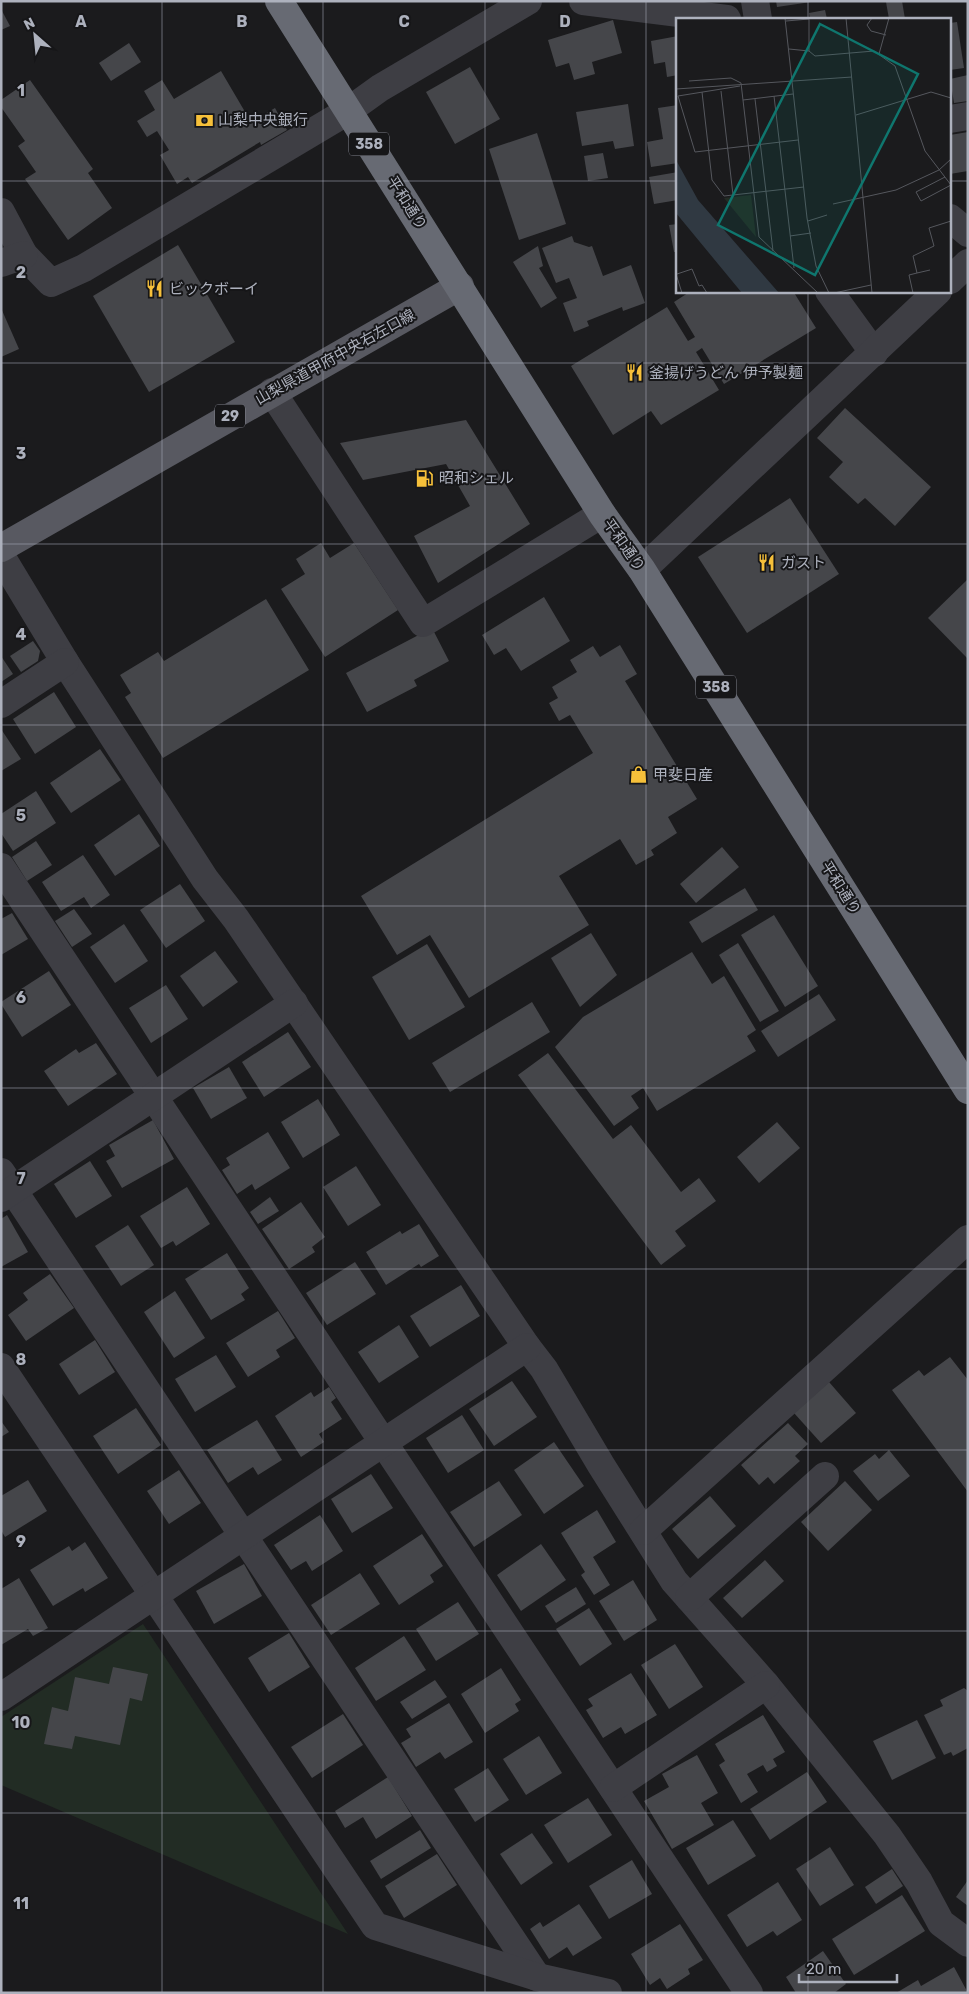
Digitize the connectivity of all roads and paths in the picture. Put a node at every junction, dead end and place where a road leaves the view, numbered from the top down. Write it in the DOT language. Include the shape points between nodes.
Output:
graph roads {
  1 [pos="279,1"];
  2 [pos="528,1"];
  3 [pos="583,1"];
  4 [pos="755,1"];
  5 [pos="719,18"];
  6 [pos="758,18"];
  7 [pos="348,111"];
  8 [pos="968,116"];
  9 [pos="952,119"];
  10 [pos="1,212"];
  11 [pos="952,220"];
  12 [pos="968,233"];
  13 [pos="12,259"];
  14 [pos="968,263"];
  15 [pos="952,278"];
  16 [pos="460,286"];
  17 [pos="831,292"];
  18 [pos="937,292"];
  19 [pos="874,353"];
  20 [pos="272,392"];
  21 [pos="602,514"];
  22 [pos="1,548"];
  23 [pos="1,556"];
  24 [pos="642,570"];
  25 [pos="66,662"];
  26 [pos="1,704"];
  27 [pos="1,867"];
  28 [pos="294,1003"];
  29 [pos="968,1090"];
  30 [pos="153,1096"];
  31 [pos="5,1186"];
  32 [pos="968,1238"];
  33 [pos="527,1347"];
  34 [pos="1,1367"];
  35 [pos="383,1443"];
  36 [pos="825,1476"];
  37 [pos="643,1531"];
  38 [pos="244,1536"];
  39 [pos="154,1595"];
  40 [pos="689,1598"];
  41 [pos="766,1685"];
  42 [pos="1,1697"];
  43 [pos="613,1788"];
  44 [pos="968,1943"];
  45 [pos="538,1976"];
  46 [pos="608,1993"];
  47 [pos="749,1993"];
  1 -- 7 [label="highway, 平和通り / 358"];
  2 -- 7 [label="street" via="380,88"];
  3 -- 5 [label="street"];
  4 -- 6 [label="street"];
  7 -- 13 [label="street" via="84,268 51,283"];
  7 -- 16 [label="highway, 平和通り / 358"];
  8 -- 9 [label="street"];
  10 -- 13 [label="street"];
  11 -- 12 [label="street"];
  14 -- 15 [label="street"];
  16 -- 20 [label="main road, 山梨県道甲府中央右左口線 / 29"];
  16 -- 21 [label="highway, 平和通り / 358"];
  17 -- 19 [label="street"];
  18 -- 19 [label="street"];
  19 -- 24 [label="street"];
  20 -- 21 [label="street" via="423,623"];
  20 -- 22 [label="main road, 山梨県道甲府中央右左口線 / 29"];
  21 -- 24 [label="highway, 平和通り / 358"];
  23 -- 25 [label="street"];
  24 -- 29 [label="highway, 平和通り / 358"];
  25 -- 26 [label="street"];
  25 -- 28 [label="street" via="205,879"];
  27 -- 30 [label="street"];
  28 -- 30 [label="street"];
  28 -- 33 [label="street"];
  30 -- 31 [label="street"];
  30 -- 35 [label="street"];
  31 -- 38 [label="street"];
  32 -- 37 [label="street"];
  33 -- 35 [label="street"];
  33 -- 37 [label="street" via="544,1369"];
  34 -- 39 [label="street"];
  35 -- 38 [label="street"];
  35 -- 43 [label="street"];
  36 -- 40 [label="street"];
  37 -- 40 [label="street" via="674,1581"];
  38 -- 39 [label="street"];
  38 -- 45 [label="street"];
  39 -- 42 [label="street"];
  39 -- 45 [label="street" via="376,1926"];
  40 -- 41 [label="street"];
  41 -- 43 [label="street"];
  41 -- 44 [label="street" via="887,1835 919,1882 941,1923"];
  43 -- 47 [label="street"];
  45 -- 46 [label="street"];
}
